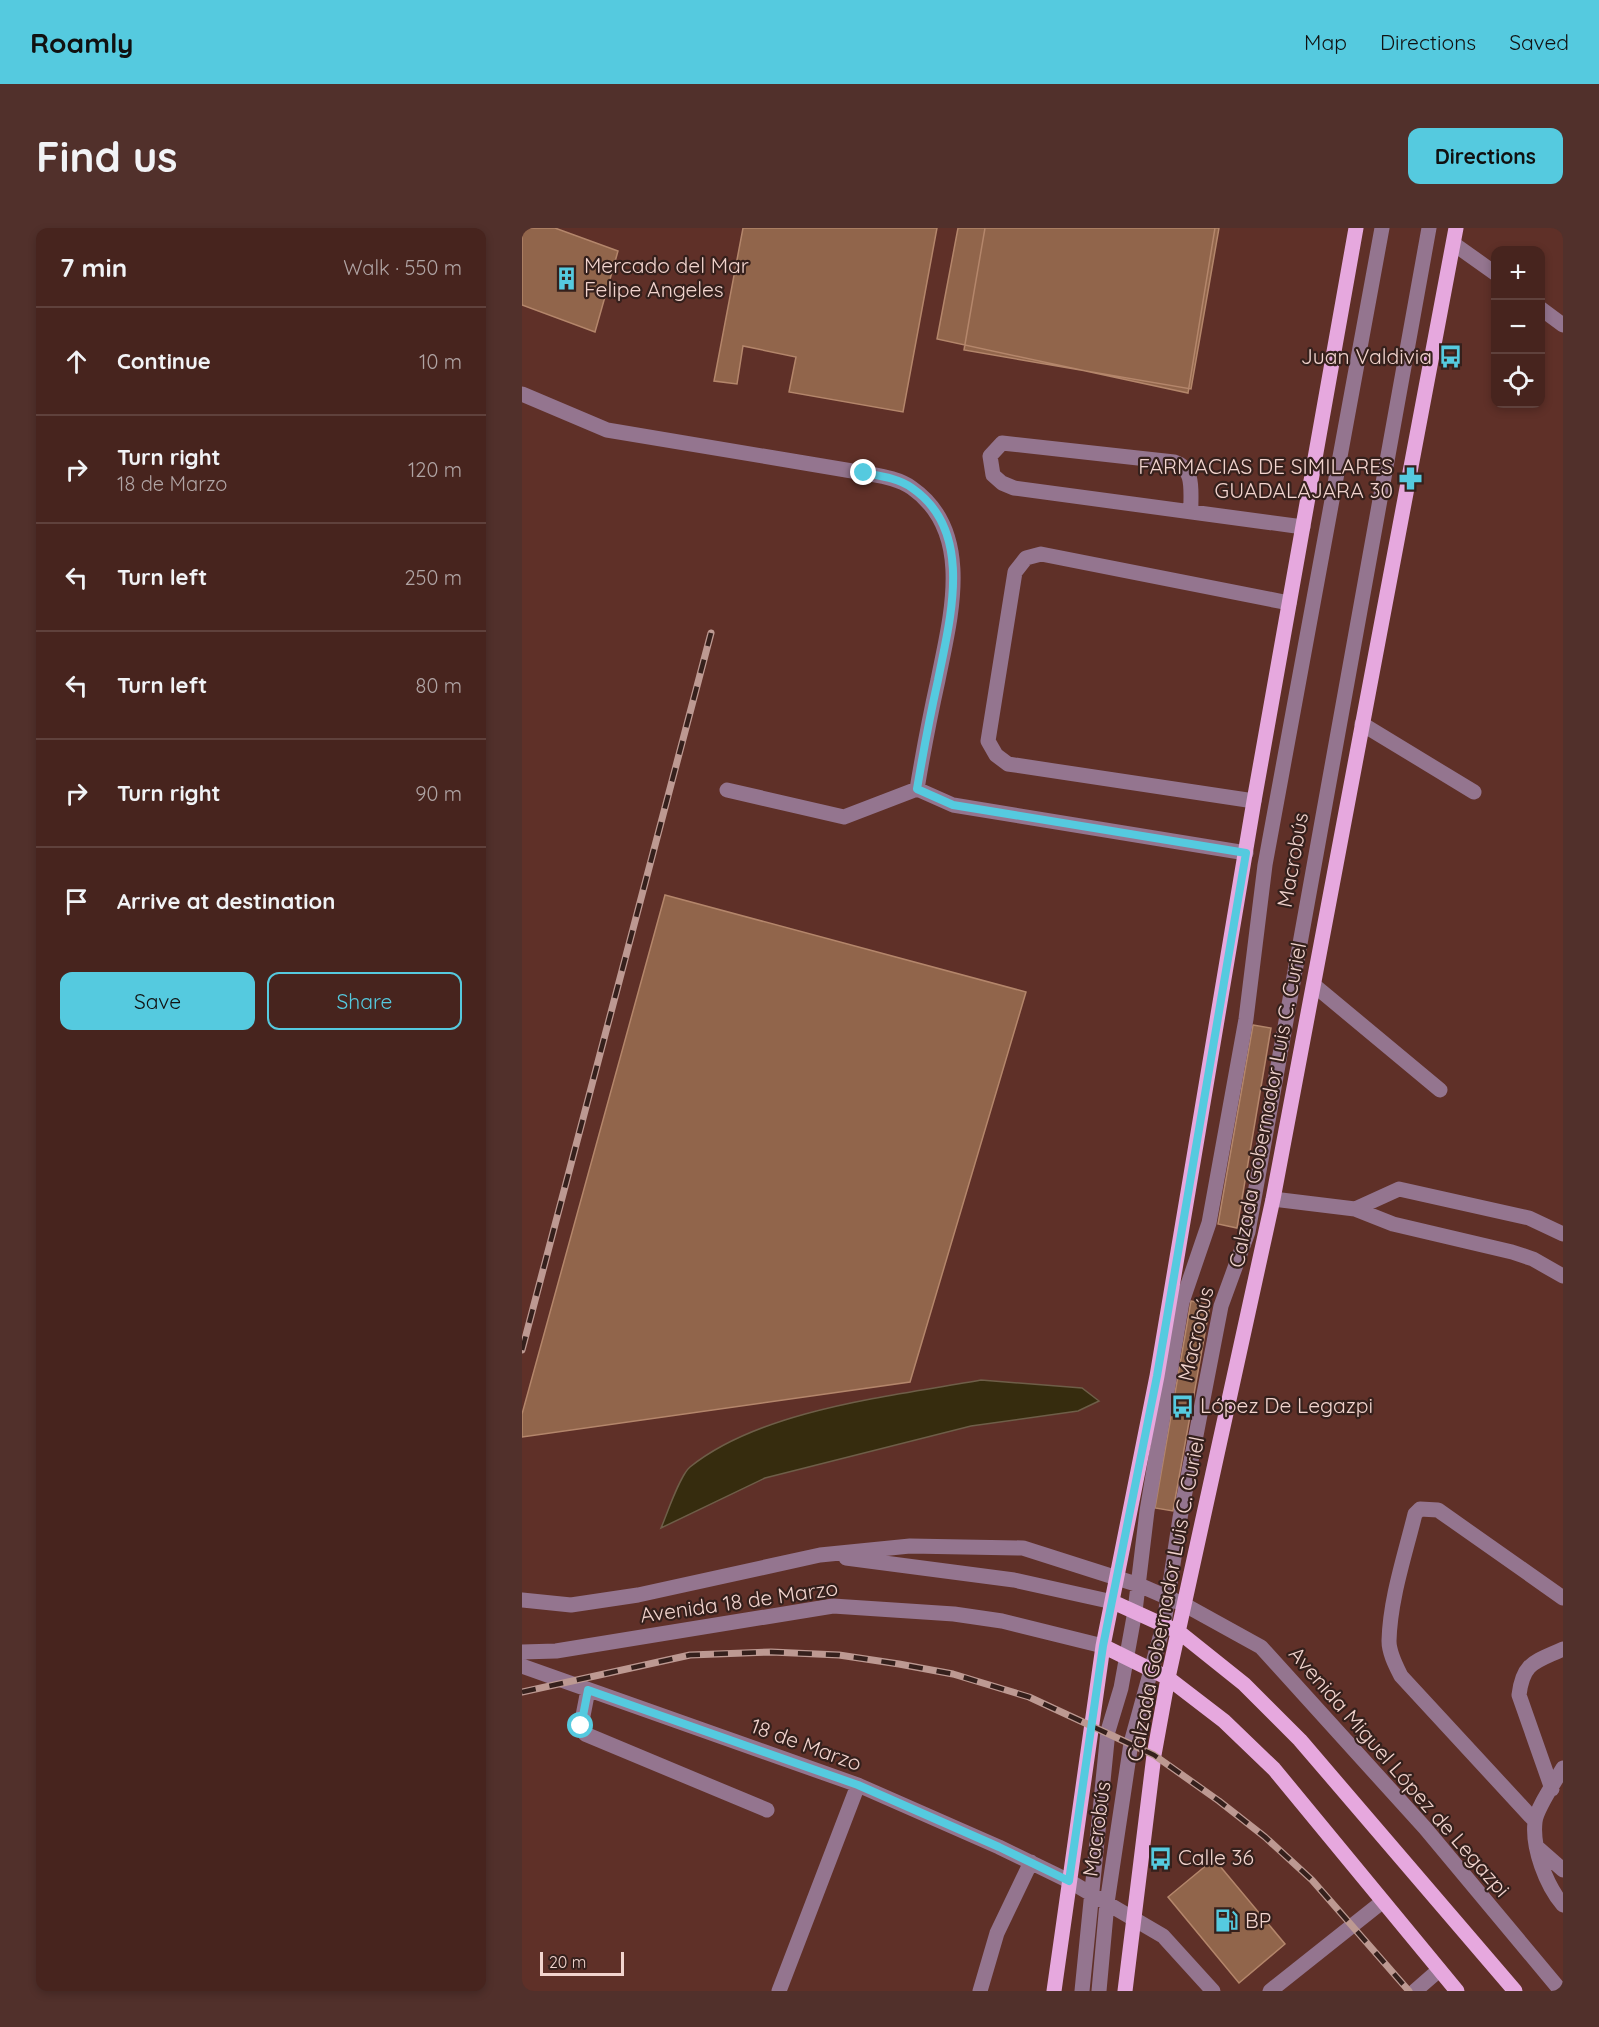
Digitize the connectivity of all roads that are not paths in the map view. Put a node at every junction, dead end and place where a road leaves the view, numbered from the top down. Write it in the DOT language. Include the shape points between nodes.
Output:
graph roads {
  1 [pos="1356,228"];
  2 [pos="1382,228"];
  3 [pos="1429,228"];
  4 [pos="1456,228"];
  5 [pos="1454,244"];
  6 [pos="1491,270"];
  7 [pos="1545,312"];
  8 [pos="1563,325"];
  9 [pos="522,394"];
  10 [pos="1191,512"];
  11 [pos="1303,527"];
  12 [pos="1289,603"];
  13 [pos="1362,724"];
  14 [pos="917,789"];
  15 [pos="727,790"];
  16 [pos="1474,792"];
  17 [pos="1254,801"];
  18 [pos="1246,853"];
  19 [pos="1315,986"];
  20 [pos="1440,1090"];
  21 [pos="1273,1199"];
  22 [pos="1354,1209"];
  23 [pos="1563,1234"];
  24 [pos="1563,1276"];
  25 [pos="820,1555"];
  26 [pos="1119,1578"];
  27 [pos="1139,1585"];
  28 [pos="1169,1598"];
  29 [pos="1563,1598"];
  30 [pos="522,1600"];
  31 [pos="1113,1602"];
  32 [pos="1185,1605"];
  33 [pos="1135,1611"];
  34 [pos="1164,1623"];
  35 [pos="1179,1632"];
  36 [pos="1103,1646"];
  37 [pos="1563,1649"];
  38 [pos="522,1652"];
  39 [pos="1126,1656"];
  40 [pos="522,1666"];
  41 [pos="1152,1669"];
  42 [pos="1168,1678"];
  43 [pos="588,1690"];
  44 [pos="1563,1768"];
  45 [pos="858,1785"];
  46 [pos="1552,1789"];
  47 [pos="767,1809"];
  48 [pos="1534,1820"];
  49 [pos="1537,1847"];
  50 [pos="1031,1862"];
  51 [pos="1563,1870"];
  52 [pos="1069,1881"];
  53 [pos="1092,1894"];
  54 [pos="1382,1902"];
  55 [pos="1107,1904"];
  56 [pos="1563,1905"];
  57 [pos="1134,1918"];
  58 [pos="1439,1970"];
  59 [pos="779,1991"];
  60 [pos="980,1991"];
  61 [pos="1054,1991"];
  62 [pos="1082,1991"];
  63 [pos="1099,1991"];
  64 [pos="1125,1991"];
  65 [pos="1213,1991"];
  66 [pos="1270,1991"];
  67 [pos="1415,1991"];
  68 [pos="1456,1991"];
  69 [pos="1515,1991"];
  70 [pos="1562,1991"];
  1 -- 11 [label="main road"];
  2 -- 27 [label="street, Macrobús" via="1265,865 1246,1019 1211,1211 1182,1302"];
  3 -- 28 [label="street, Macrobús" via="1248,1232 1221,1306 1180,1518"];
  4 -- 5 [label="main road, Calzada Gobernador Luis C. Curiel"];
  5 -- 6 [label="street"];
  5 -- 13 [label="main road, Calzada Gobernador Luis C. Curiel"];
  7 -- 8 [label="street"];
  9 -- 14 [label="street" via="607,430 891,478 912,488 931,507 943,526 952,558 954,598"];
  10 -- 10 [label="street" via="1190,476 1174,462 1002,443 990,456 993,475 1014,488"];
  10 -- 11 [label="street"];
  11 -- 12 [label="main road"];
  12 -- 17 [label="main road"];
  12 -- 17 [label="street" via="1041,554 1026,558 1015,572 988,741 996,755 1008,764"];
  13 -- 16 [label="street"];
  13 -- 19 [label="main road, Calzada Gobernador Luis C. Curiel"];
  14 -- 15 [label="street" via="844,817"];
  14 -- 18 [label="street" via="953,805"];
  17 -- 18 [label="main road"];
  18 -- 26 [label="main road"];
  19 -- 20 [label="street"];
  19 -- 21 [label="main road, Calzada Gobernador Luis C. Curiel"];
  21 -- 22 [label="street"];
  21 -- 32 [label="main road, Calzada Gobernador Luis C. Curiel"];
  22 -- 23 [label="street" via="1399,1189 1529,1218"];
  22 -- 24 [label="street" via="1393,1224 1512,1252"];
  25 -- 26 [label="street, Avenida 18 de Marzo" via="910,1546 1023,1548"];
  25 -- 30 [label="street, Avenida 18 de Marzo" via="638,1595 571,1605"];
  25 -- 31 [label="street, Avenida 18 de Marzo" via="1014,1580"];
  26 -- 27 [label="street, Avenida 18 de Marzo"];
  26 -- 31 [label="main road"];
  27 -- 28 [label="street, Avenida Miguel López de Legazpi"];
  27 -- 33 [label="street, Macrobús"];
  28 -- 32 [label="street, Avenida Miguel López de Legazpi"];
  28 -- 34 [label="street, Macrobús"];
  29 -- 48 [label="street" via="1438,1510 1420,1509 1415,1514 1399,1577 1389,1643 1395,1663 1401,1676"];
  31 -- 33 [label="main road"];
  31 -- 36 [label="main road"];
  32 -- 35 [label="main road, Calzada Gobernador Luis C. Curiel"];
  32 -- 70 [label="street, Avenida Miguel López de Legazpi" via="1261,1647 1425,1828"];
  33 -- 34 [label="main road"];
  33 -- 39 [label="street, Macrobús"];
  34 -- 35 [label="main road"];
  34 -- 41 [label="street, Macrobús"];
  35 -- 42 [label="main road, Calzada Gobernador Luis C. Curiel"];
  35 -- 69 [label="main road" via="1244,1684 1300,1740"];
  36 -- 38 [label="street, Avenida 18 de Marzo" via="954,1614 833,1606 578,1648"];
  36 -- 39 [label="main road, Avenida 18 de Marzo"];
  36 -- 52 [label="main road"];
  37 -- 46 [label="street" via="1527,1667 1519,1695"];
  39 -- 41 [label="main road, Avenida 18 de Marzo"];
  39 -- 53 [label="street, Macrobús" via="1108,1731"];
  40 -- 43 [label="street, 18 de Marzo"];
  41 -- 42 [label="main road, Avenida 18 de Marzo"];
  41 -- 55 [label="street, Macrobús" via="1131,1743"];
  42 -- 54 [label="main road" via="1224,1721 1274,1769"];
  42 -- 57 [label="main road, Calzada Gobernador Luis C. Curiel" via="1154,1755"];
  43 -- 45 [label="street, 18 de Marzo"];
  43 -- 47 [label="street" via="581,1726 585,1734"];
  44 -- 46 [label="street"];
  45 -- 50 [label="street, 18 de Marzo"];
  45 -- 59 [label="street"];
  46 -- 48 [label="street"];
  48 -- 49 [label="street"];
  49 -- 51 [label="street"];
  49 -- 56 [label="street" via="1552,1892"];
  50 -- 52 [label="street, 18 de Marzo"];
  50 -- 60 [label="street" via="997,1933"];
  52 -- 53 [label="street, 18 de Marzo"];
  52 -- 61 [label="main road"];
  53 -- 55 [label="street, 18 de Marzo"];
  53 -- 62 [label="street, Macrobús"];
  54 -- 58 [label="main road"];
  54 -- 66 [label="street"];
  55 -- 57 [label="street, 18 de Marzo"];
  55 -- 63 [label="street, Macrobús"];
  57 -- 64 [label="main road, Calzada Gobernador Luis C. Curiel"];
  57 -- 65 [label="street, 18 de Marzo" via="1163,1936"];
  58 -- 67 [label="street"];
  58 -- 68 [label="main road"];
}
